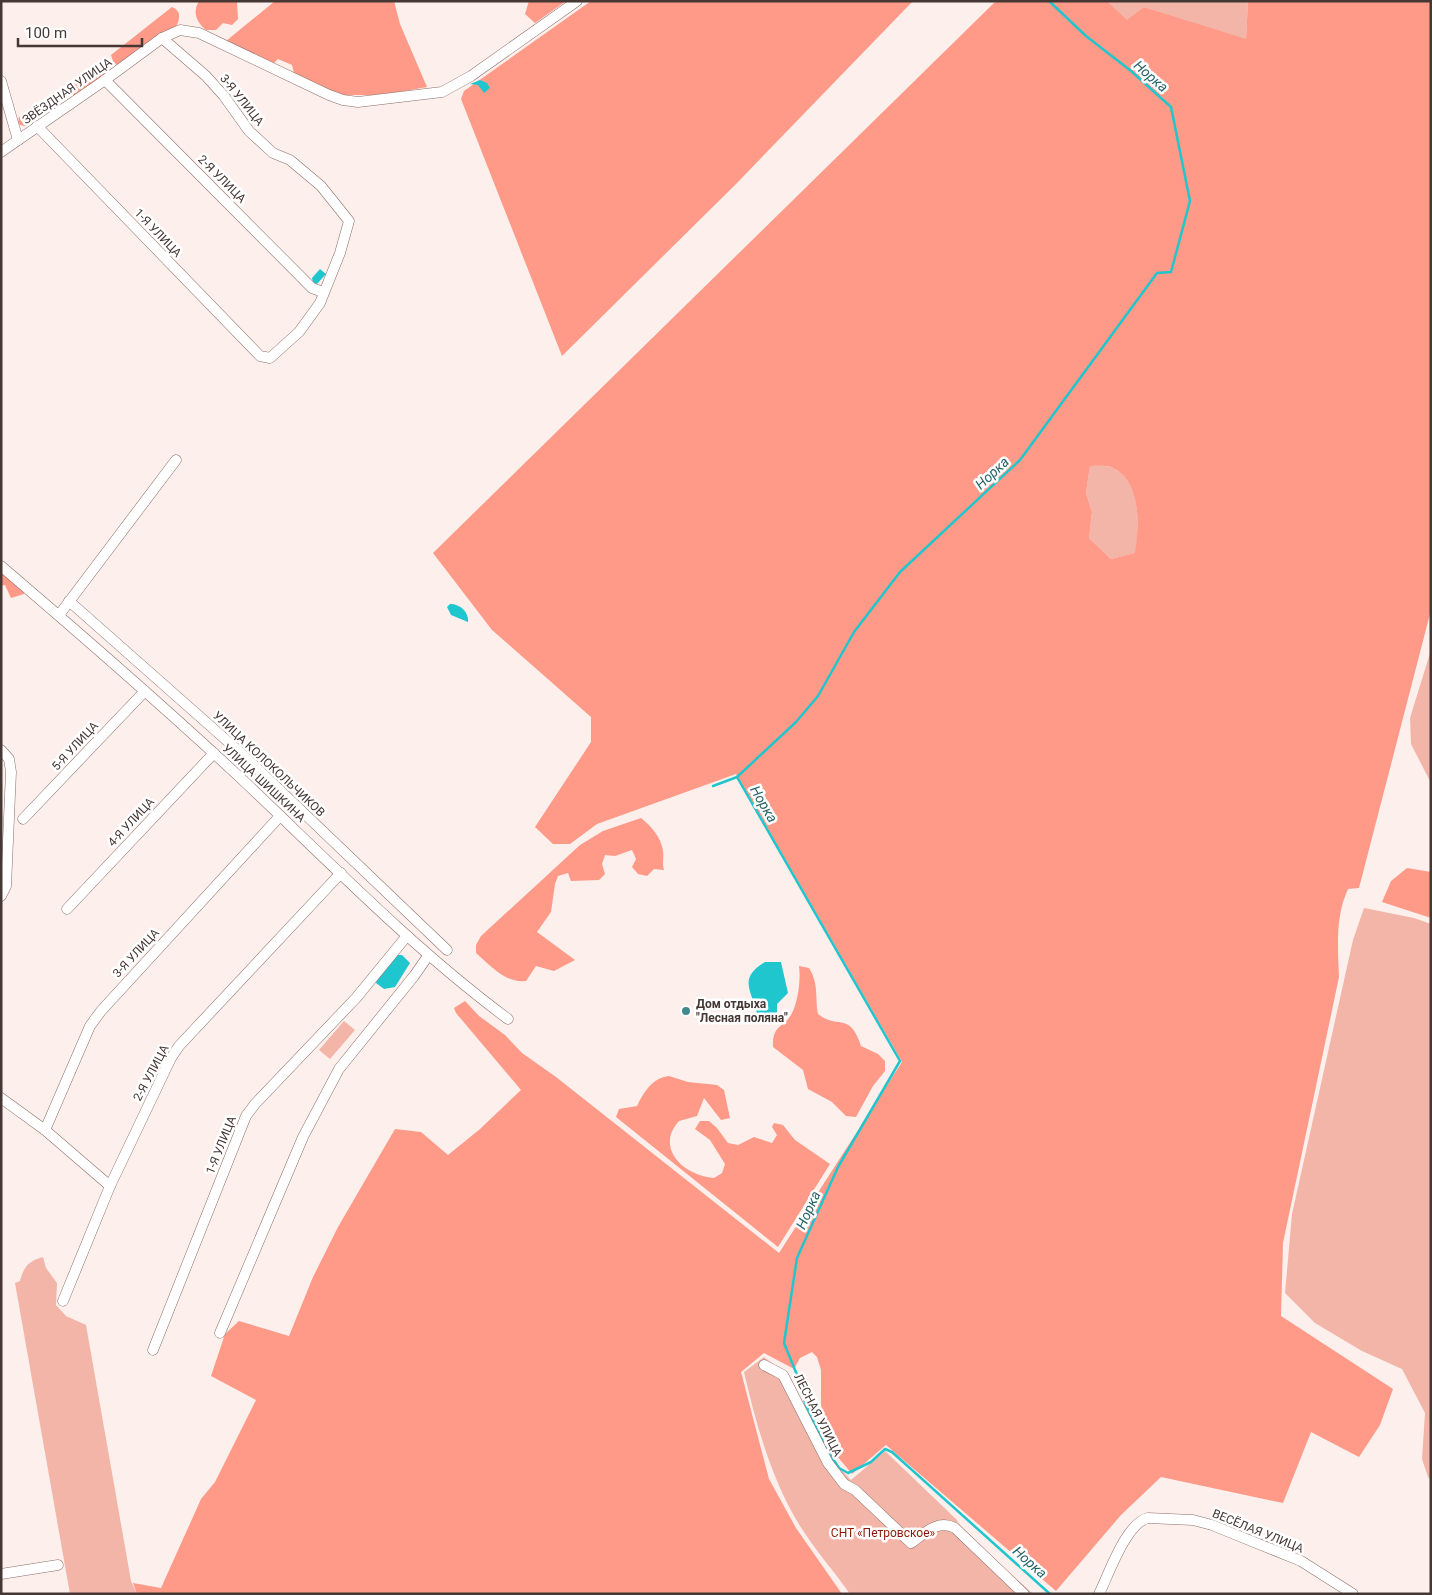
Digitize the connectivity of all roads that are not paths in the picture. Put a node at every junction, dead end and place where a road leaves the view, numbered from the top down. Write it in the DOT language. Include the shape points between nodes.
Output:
graph roads {
  1 [pos="577,1"];
  2 [pos="162,38"];
  3 [pos="105,80"];
  4 [pos="1,81"];
  5 [pos="37,126"];
  6 [pos="18,140"];
  7 [pos="1,152"];
  8 [pos="323,292"];
  9 [pos="176,460"];
  10 [pos="1,566"];
  11 [pos="69,601"];
  12 [pos="59,615"];
  13 [pos="145,691"];
  14 [pos="1,750"];
  15 [pos="214,753"];
  16 [pos="280,816"];
  17 [pos="23,819"];
  18 [pos="341,873"];
  19 [pos="1,896"];
  20 [pos="67,909"];
  21 [pos="406,937"];
  22 [pos="447,950"];
  23 [pos="428,956"];
  24 [pos="508,1019"];
  25 [pos="1,1098"];
  26 [pos="45,1130"];
  27 [pos="110,1186"];
  28 [pos="62,1301"];
  29 [pos="220,1333"];
  30 [pos="153,1350"];
  31 [pos="764,1365"];
  32 [pos="58,1565"];
  33 [pos="1,1574"];
  34 [pos="1024,1594"];
  35 [pos="1099,1594"];
  36 [pos="1353,1594"];
  1 -- 2 [label="street, ЗВЁЗДНАЯ УЛИЦА" via="457,84 434,94 358,102 343,100 199,33 180,30"];
  2 -- 3 [label="street, ЗВЁЗДНАЯ УЛИЦА"];
  2 -- 8 [label="street, 3-Я УЛИЦА" via="206,76 249,131 273,153 290,160 321,186 346,215 348,227 328,287"];
  3 -- 5 [label="street, ЗВЁЗДНАЯ УЛИЦА"];
  3 -- 8 [label="street, 2-Я УЛИЦА" via="312,288"];
  4 -- 6 [label="street"];
  5 -- 6 [label="street, ЗВЁЗДНАЯ УЛИЦА"];
  5 -- 8 [label="street, 1-Я УЛИЦА" via="260,356 270,358 298,332 313,316"];
  6 -- 7 [label="street, ЗВЁЗДНАЯ УЛИЦА"];
  9 -- 11 [label="street"];
  10 -- 12 [label="street, УЛИЦА ШИШКИНА"];
  11 -- 12 [label="street"];
  11 -- 22 [label="street, УЛИЦА КОЛОКОЛЬЧИКОВ" via="242,754"];
  12 -- 13 [label="street, УЛИЦА ШИШКИНА"];
  13 -- 15 [label="street, УЛИЦА ШИШКИНА"];
  13 -- 17 [label="street, 5-Я УЛИЦА"];
  14 -- 19 [label="street" via="9,759 11,772 6,886"];
  15 -- 16 [label="street, УЛИЦА ШИШКИНА"];
  15 -- 20 [label="street, 4-Я УЛИЦА"];
  16 -- 18 [label="street, УЛИЦА ШИШКИНА"];
  16 -- 26 [label="street, 3-Я УЛИЦА" via="101,1011 90,1026"];
  18 -- 21 [label="street, УЛИЦА ШИШКИНА"];
  18 -- 27 [label="street, 2-Я УЛИЦА" via="179,1046"];
  21 -- 23 [label="street, УЛИЦА ШИШКИНА"];
  21 -- 30 [label="street, 1-Я УЛИЦА" via="356,998 246,1116"];
  23 -- 24 [label="street, УЛИЦА ШИШКИНА"];
  23 -- 29 [label="street" via="330,1083"];
  25 -- 26 [label="street"];
  26 -- 27 [label="street"];
  27 -- 28 [label="street, 2-Я УЛИЦА"];
  31 -- 34 [label="street, ЛЕСНАЯ УЛИЦА" via="783,1375 828,1463 844,1484 855,1490 911,1542 939,1524 955,1528"];
  32 -- 33 [label="street"];
  35 -- 36 [label="street, ВЕСЁЛАЯ УЛИЦА" via="1129,1533 1141,1520 1148,1518 1194,1520 1212,1525 1301,1561"];
}
